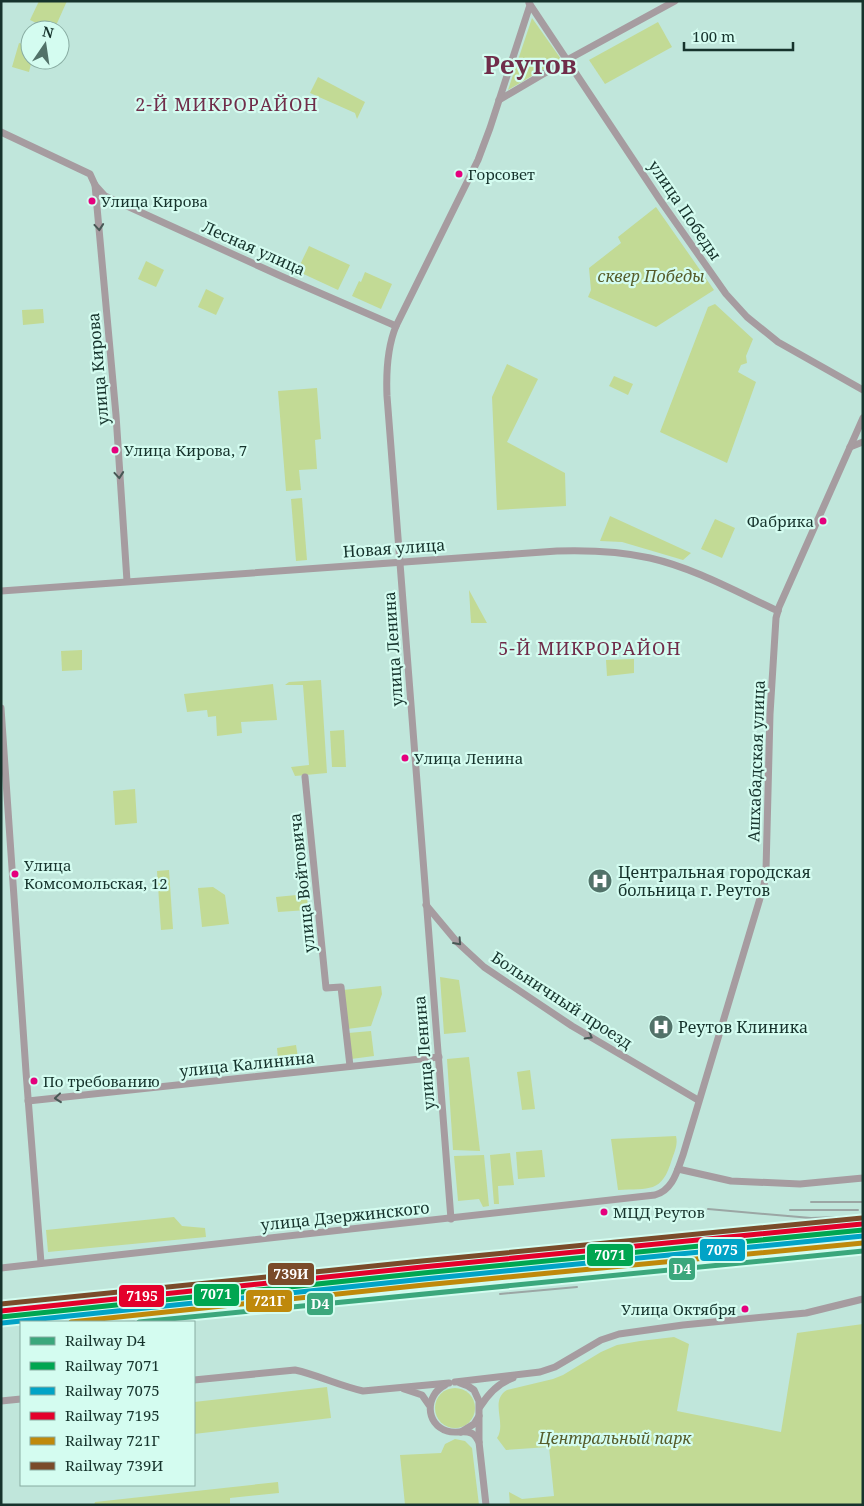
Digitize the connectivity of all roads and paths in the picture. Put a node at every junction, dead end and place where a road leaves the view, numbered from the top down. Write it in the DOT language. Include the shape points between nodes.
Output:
graph roads {
  1 [pos="674,1"];
  2 [pos="528,3"];
  3 [pos="567,60"];
  4 [pos="499,100"];
  5 [pos="1,132"];
  6 [pos="95,185"];
  7 [pos="396,326"];
  8 [pos="863,390"];
  9 [pos="863,418"];
  10 [pos="863,442"];
  11 [pos="850,447"];
  12 [pos="399,562"];
  13 [pos="127,581"];
  14 [pos="1,590"];
  15 [pos="778,611"];
  16 [pos="1,708"];
  17 [pos="305,777"];
  18 [pos="426,904"];
  19 [pos="439,1056"];
  20 [pos="350,1066"];
  21 [pos="698,1100"];
  22 [pos="28,1101"];
  23 [pos="678,1170"];
  24 [pos="863,1178"];
  25 [pos="451,1219"];
  26 [pos="41,1263"];
  27 [pos="1,1268"];
  28 [pos="863,1299"];
  29 [pos="525,1375"];
  30 [pos="195,1380"];
  31 [pos="452,1383"];
  32 [pos="399,1388"];
  33 [pos="20,1399"];
  34 [pos="1,1401"];
  35 [pos="430,1406"];
  36 [pos="480,1410"];
  37 [pos="461,1432"];
  38 [pos="479,1442"];
  39 [pos="486,1505"];
  1 -- 3 [label="street"];
  2 -- 3 [label="street, улица Победы"];
  2 -- 4 [label="street, улица Ленина"];
  3 -- 4 [label="street"];
  3 -- 8 [label="street, улица Победы" via="726,294 747,317 778,342"];
  4 -- 7 [label="street, улица Ленина" via="478,160"];
  5 -- 6 [label="street, Лесная улица" via="90,174"];
  6 -- 7 [label="street, Лесная улица" via="105,196"];
  6 -- 13 [label="street, улица Кирова, one-way"];
  7 -- 12 [label="street, улица Ленина" via="389,350 386,386"];
  9 -- 11 [label="street, Ашхабадская улица"];
  10 -- 11 [label="street"];
  11 -- 15 [label="street, Ашхабадская улица"];
  12 -- 13 [label="street, Новая улица"];
  12 -- 15 [label="street, Новая улица" via="557,550 621,552 696,574"];
  12 -- 18 [label="street, улица Ленина"];
  13 -- 14 [label="street, Новая улица"];
  15 -- 21 [label="street, Ашхабадская улица" via="770,714 765,878"];
  16 -- 22 [label="street"];
  17 -- 20 [label="street, улица Войтовича" via="326,988 341,987"];
  18 -- 19 [label="street, улица Ленина"];
  18 -- 21 [label="street, Больничный проезд, one-way" via="457,942 484,967 572,1026"];
  19 -- 20 [label="street, улица Калинина"];
  19 -- 25 [label="street, улица Ленина"];
  20 -- 22 [label="street, улица Калинина, one-way"];
  21 -- 23 [label="street, Ашхабадская улица"];
  22 -- 26 [label="street"];
  23 -- 24 [label="street" via="731,1182 800,1184"];
  23 -- 25 [label="street, улица Дзержинского" via="668,1188 660,1194"];
  25 -- 26 [label="street, улица Дзержинского"];
  26 -- 27 [label="street, улица Дзержинского"];
  28 -- 29 [label="street" via="806,1313 619,1334 601,1340 555,1367"];
  29 -- 31 [label="street"];
  29 -- 36 [label="street" via="501,1384 486,1398"];
  30 -- 32 [label="street" via="295,1370 363,1391"];
  31 -- 32 [label="street"];
  31 -- 35 [label="street" via="437,1390"];
  31 -- 36 [label="street" via="474,1390"];
  32 -- 35 [label="street" via="422,1395"];
  33 -- 34 [label="street"];
  35 -- 37 [label="street" via="436,1425 448,1432"];
  36 -- 37 [label="street" via="474,1424"];
  36 -- 38 [label="street"];
  37 -- 38 [label="street" via="471,1432"];
  38 -- 39 [label="street"];
}
